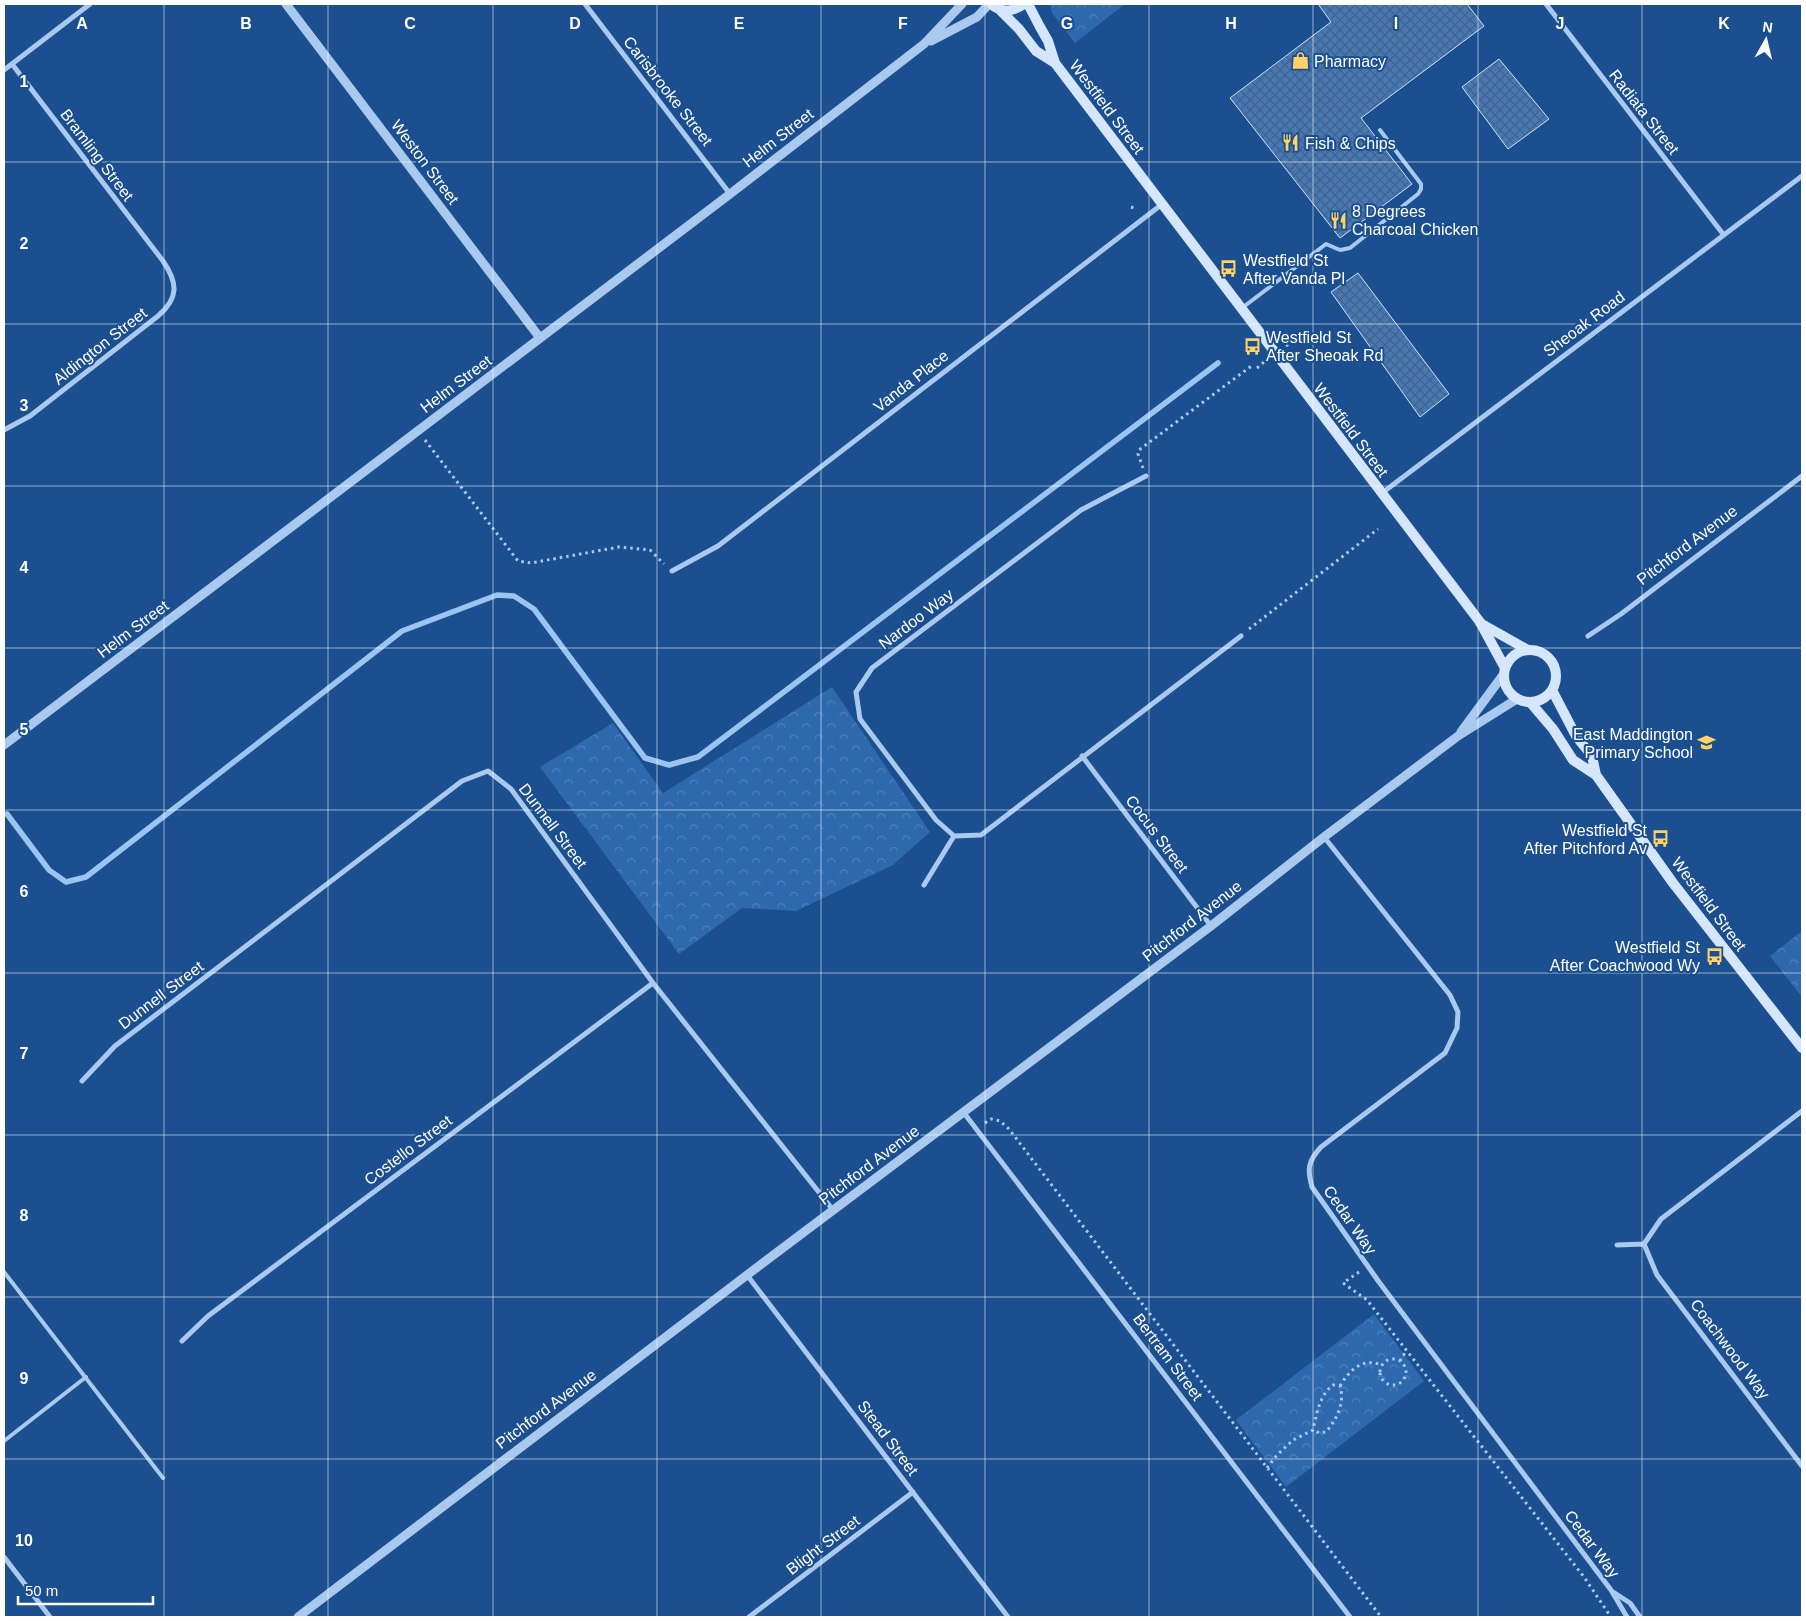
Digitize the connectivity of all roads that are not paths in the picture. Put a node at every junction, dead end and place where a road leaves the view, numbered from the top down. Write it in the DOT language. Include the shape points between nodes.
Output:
graph roads {
  1 [pos="90,4"];
  2 [pos="286,4"];
  3 [pos="585,4"];
  4 [pos="962,4"];
  5 [pos="990,4"];
  6 [pos="1024,4"];
  7 [pos="1028,4"];
  8 [pos="1546,4"];
  9 [pos="1000,10"];
  10 [pos="924,44"];
  11 [pos="1055,63"];
  12 [pos="12,64"];
  13 [pos="4,70"];
  14 [pos="1380,130"];
  15 [pos="1802,176"];
  16 [pos="730,194"];
  17 [pos="1162,205"];
  18 [pos="1723,234"];
  19 [pos="163,261"];
  20 [pos="1241,309"];
  21 [pos="540,338"];
  22 [pos="4,430"];
  23 [pos="1146,476"];
  24 [pos="1802,476"];
  25 [pos="1381,494"];
  26 [pos="672,571"];
  27 [pos="1480,622"];
  28 [pos="1241,636"];
  29 [pos="1588,636"];
  30 [pos="1528,650"];
  31 [pos="1504,672"];
  32 [pos="1552,690"];
  33 [pos="1517,699"];
  34 [pos="1530,702"];
  35 [pos="1458,736"];
  36 [pos="4,745"];
  37 [pos="1082,756"];
  38 [pos="1596,776"];
  39 [pos="954,836"];
  40 [pos="1324,837"];
  41 [pos="924,885"];
  42 [pos="1211,926"];
  43 [pos="653,983"];
  44 [pos="1802,1048"];
  45 [pos="82,1081"];
  46 [pos="1802,1111"];
  47 [pos="964,1113"];
  48 [pos="833,1210"];
  49 [pos="1644,1244"];
  50 [pos="1618,1245"];
  51 [pos="4,1272"];
  52 [pos="748,1275"];
  53 [pos="182,1341"];
  54 [pos="86,1377"];
  55 [pos="4,1441"];
  56 [pos="1802,1466"];
  57 [pos="163,1478"];
  58 [pos="913,1492"];
  59 [pos="4,1556"];
  60 [pos="1610,1590"];
  61 [pos="50,1617"];
  62 [pos="298,1617"];
  63 [pos="748,1617"];
  64 [pos="1008,1617"];
  65 [pos="1350,1617"];
  66 [pos="1627,1617"];
  67 [pos="1640,1617"];
  1 -- 12 [label="street"];
  2 -- 21 [label="street, Weston Street"];
  3 -- 16 [label="street, Carisbrooke Street"];
  4 -- 10 [label="street, Helm Street"];
  5 -- 9 [label="main road, Westfield Street"];
  5 -- 10 [label="street, Helm Street" via="977,16"];
  6 -- 9 [label="main road" via="1015,9"];
  7 -- 11 [label="main road, Westfield Street" via="1048,40"];
  8 -- 18 [label="street, Radiata Street"];
  9 -- 11 [label="main road, Westfield Street" via="1036,51"];
  10 -- 16 [label="street, Helm Street"];
  11 -- 17 [label="main road, Westfield Street"];
  12 -- 13 [label="street"];
  12 -- 19 [label="street, Bramling Street"];
  14 -- 20 [label="lane" via="1421,184 1418,194 1350,248 1340,250 1326,244"];
  15 -- 18 [label="street, Sheoak Road"];
  16 -- 21 [label="street, Helm Street"];
  17 -- 20 [label="main road, Westfield Street"];
  17 -- 26 [label="street, Vanda Place" via="718,546"];
  18 -- 25 [label="street, Sheoak Road"];
  19 -- 22 [label="street, Aldington Street" via="174,281 171,304 166,310 30,416"];
  20 -- 25 [label="main road, Westfield Street"];
  21 -- 36 [label="street, Helm Street"];
  23 -- 39 [label="street, Nardoo Way" via="1081,510 872,668 856,692 860,719 936,820"];
  24 -- 29 [label="street, Pitchford Avenue" via="1622,614"];
  25 -- 27 [label="main road, Westfield Street"];
  27 -- 30 [label="main road, Westfield Street"];
  27 -- 31 [label="main road, Westfield Street"];
  28 -- 37 [label="street"];
  30 -- 31 [label="main road" via="1513,655"];
  30 -- 32 [label="main road" via="1550,659 1556,675"];
  31 -- 33 [label="main road" via="1507,689"];
  31 -- 35 [label="street, Pitchford Avenue"];
  32 -- 34 [label="main road" via="1546,697"];
  32 -- 38 [label="main road, Westfield Street" via="1576,736 1592,756"];
  33 -- 34 [label="main road"];
  33 -- 35 [label="street, Pitchford Avenue"];
  34 -- 38 [label="main road, Westfield Street" via="1573,760"];
  35 -- 40 [label="street, Pitchford Avenue"];
  37 -- 39 [label="street" via="981,835"];
  37 -- 42 [label="street, Cocus Street"];
  38 -- 44 [label="main road, Westfield Street" via="1673,883"];
  39 -- 41 [label="street"];
  40 -- 42 [label="street, Pitchford Avenue"];
  40 -- 60 [label="street, Cedar Way" via="1450,996 1458,1012 1457,1028 1445,1053 1312,1157 1308,1173 1312,1187"];
  42 -- 47 [label="street, Pitchford Avenue"];
  43 -- 45 [label="street, Dunnell Street" via="511,788 488,771 462,781 391,835 116,1046"];
  43 -- 48 [label="street, Dunnell Street"];
  43 -- 53 [label="street, Costello Street" via="208,1316"];
  46 -- 49 [label="street" via="1661,1219"];
  47 -- 48 [label="street, Pitchford Avenue"];
  47 -- 65 [label="street, Bertram Street"];
  48 -- 52 [label="street, Pitchford Avenue"];
  49 -- 50 [label="street"];
  49 -- 56 [label="street, Coachwood Way" via="1658,1275"];
  51 -- 54 [label="lane"];
  52 -- 58 [label="street, Stead Street"];
  52 -- 62 [label="street, Pitchford Avenue"];
  54 -- 55 [label="lane"];
  54 -- 57 [label="lane"];
  58 -- 63 [label="street, Blight Street"];
  58 -- 64 [label="street, Stead Street"];
  59 -- 61 [label="street"];
  60 -- 66 [label="street, Cedar Way"];
  60 -- 67 [label="street, Cedar Way" via="1630,1603"];
}
